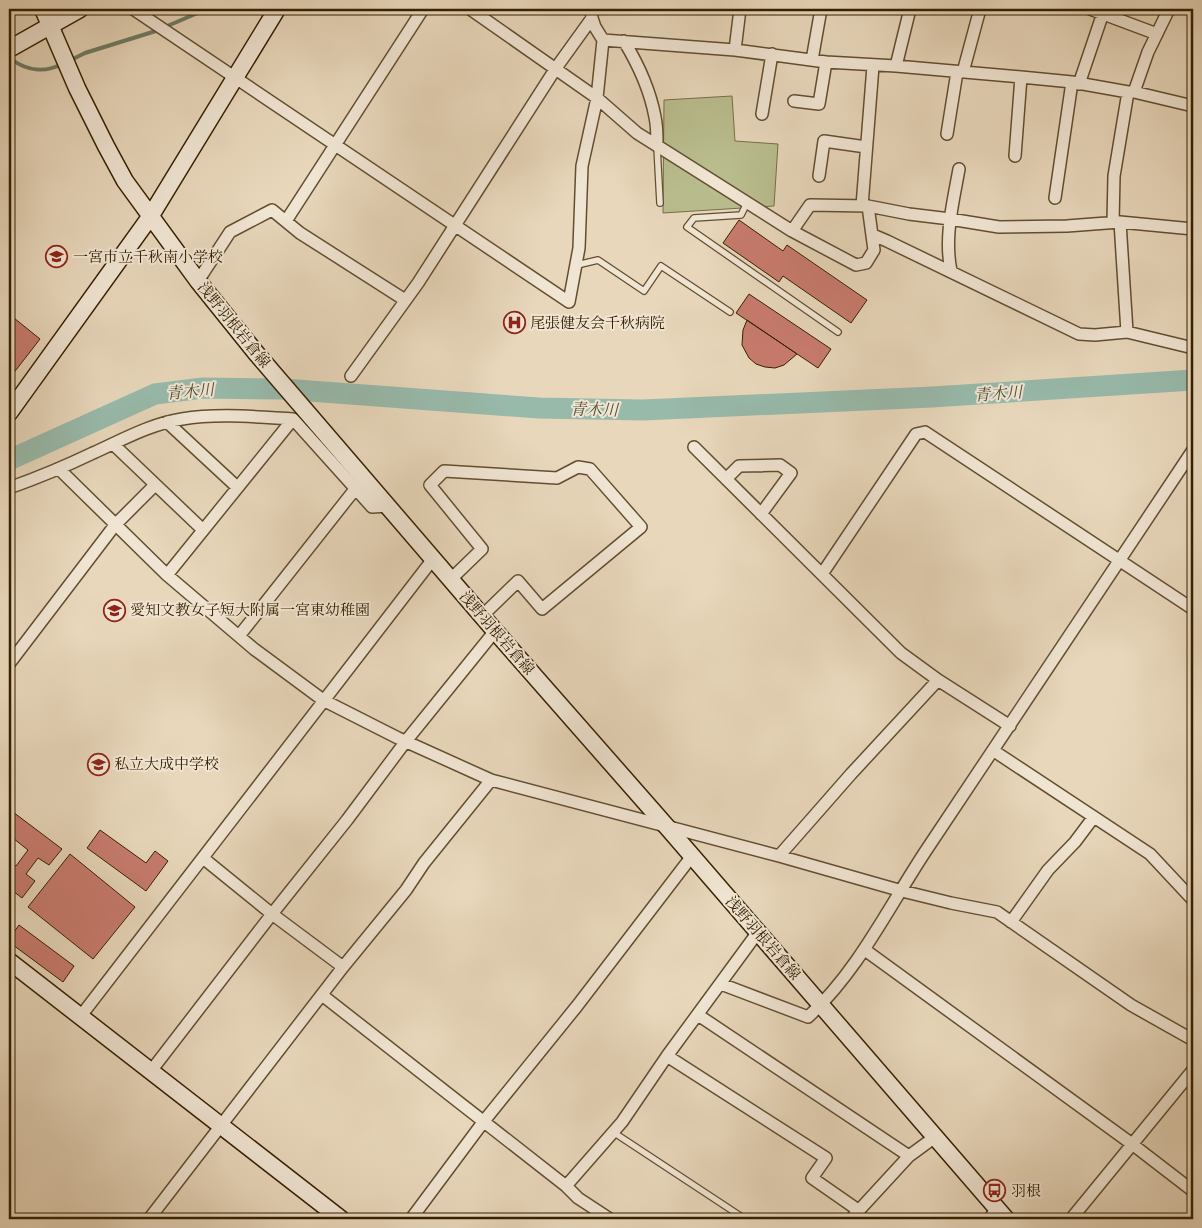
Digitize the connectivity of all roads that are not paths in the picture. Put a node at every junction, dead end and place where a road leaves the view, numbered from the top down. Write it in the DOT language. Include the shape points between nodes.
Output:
graph roads {
  1 [pos="42,9"];
  2 [pos="80,9"];
  3 [pos="133,9"];
  4 [pos="277,9"];
  5 [pos="423,9"];
  6 [pos="470,9"];
  7 [pos="740,9"];
  8 [pos="820,9"];
  9 [pos="910,9"];
  10 [pos="980,9"];
  11 [pos="1090,9"];
  12 [pos="1169,9"];
  13 [pos="591,13"];
  14 [pos="1103,13"];
  15 [pos="51,26"];
  16 [pos="1157,34"];
  17 [pos="603,40"];
  18 [pos="624,41"];
  19 [pos="10,47"];
  20 [pos="735,50"];
  21 [pos="772,54"];
  22 [pos="812,60"];
  23 [pos="826,62"];
  24 [pos="873,66"];
  25 [pos="896,66"];
  26 [pos="556,68"];
  27 [pos="960,72"];
  28 [pos="235,77"];
  29 [pos="1022,77"];
  30 [pos="1075,83"];
  31 [pos="1131,92"];
  32 [pos="597,98"];
  33 [pos="794,101"];
  34 [pos="1193,106"];
  35 [pos="762,114"];
  36 [pos="947,134"];
  37 [pos="657,144"];
  38 [pos="336,146"];
  39 [pos="866,148"];
  40 [pos="1015,156"];
  41 [pos="959,169"];
  42 [pos="819,176"];
  43 [pos="1055,198"];
  44 [pos="660,203"];
  45 [pos="747,203"];
  46 [pos="865,206"];
  47 [pos="150,217"];
  48 [pos="950,219"];
  49 [pos="286,221"];
  50 [pos="1116,222"];
  51 [pos="454,226"];
  52 [pos="1193,229"];
  53 [pos="792,231"];
  54 [pos="873,235"];
  55 [pos="576,265"];
  56 [pos="951,271"];
  57 [pos="198,281"];
  58 [pos="406,300"];
  59 [pos="730,312"];
  60 [pos="838,332"];
  61 [pos="1127,332"];
  62 [pos="1193,348"];
  63 [pos="352,376"];
  64 [pos="9,413"];
  65 [pos="293,419"];
  66 [pos="167,422"];
  67 [pos="113,444"];
  68 [pos="694,447"];
  69 [pos="1193,450"];
  70 [pos="59,469"];
  71 [pos="726,479"];
  72 [pos="155,485"];
  73 [pos="237,487"];
  74 [pos="9,488"];
  75 [pos="356,488"];
  76 [pos="389,506"];
  77 [pos="761,514"];
  78 [pos="115,525"];
  79 [pos="202,529"];
  80 [pos="433,558"];
  81 [pos="1118,560"];
  82 [pos="822,574"];
  83 [pos="166,575"];
  84 [pos="451,579"];
  85 [pos="1193,609"];
  86 [pos="482,616"];
  87 [pos="495,632"];
  88 [pos="239,636"];
  89 [pos="9,664"];
  90 [pos="938,680"];
  91 [pos="324,700"];
  92 [pos="1010,726"];
  93 [pos="406,742"];
  94 [pos="994,751"];
  95 [pos="491,780"];
  96 [pos="1093,818"];
  97 [pos="667,827"];
  98 [pos="692,856"];
  99 [pos="779,856"];
  100 [pos="204,858"];
  101 [pos="902,891"];
  102 [pos="1193,900"];
  103 [pos="272,914"];
  104 [pos="1011,922"];
  105 [pos="758,932"];
  106 [pos="864,950"];
  107 [pos="9,961"];
  108 [pos="343,967"];
  109 [pos="721,984"];
  110 [pos="322,995"];
  111 [pos="821,1005"];
  112 [pos="698,1015"];
  113 [pos="80,1017"];
  114 [pos="1193,1040"];
  115 [pos="667,1056"];
  116 [pos="1193,1070"];
  117 [pos="151,1072"];
  118 [pos="484,1121"];
  119 [pos="221,1127"];
  120 [pos="613,1132"];
  121 [pos="935,1137"];
  122 [pos="1132,1144"];
  123 [pos="909,1156"];
  124 [pos="566,1186"];
  125 [pos="1193,1191"];
  126 [pos="855,1215"];
  127 [pos="997,1216"];
  128 [pos="149,1219"];
  129 [pos="341,1219"];
  130 [pos="411,1219"];
  131 [pos="610,1219"];
  132 [pos="745,1219"];
  133 [pos="1071,1219"];
  1 -- 15 [label="main road, 浅野羽根岩倉線"];
  2 -- 15 [label="main road"];
  3 -- 28 [label="street"];
  4 -- 28 [label="main road"];
  5 -- 38 [label="street"];
  6 -- 26 [label="street"];
  7 -- 20 [label="street"];
  8 -- 22 [label="street"];
  9 -- 25 [label="street"];
  10 -- 27 [label="street"];
  11 -- 14 [label="street"];
  12 -- 16 [label="street"];
  13 -- 17 [label="street"];
  13 -- 26 [label="street"];
  14 -- 16 [label="street"];
  14 -- 30 [label="street"];
  15 -- 19 [label="main road"];
  15 -- 47 [label="main road, 浅野羽根岩倉線" via="106,146"];
  16 -- 31 [label="street"];
  17 -- 18 [label="street"];
  17 -- 32 [label="street"];
  18 -- 20 [label="street"];
  18 -- 37 [label="street" via="647,89 656,118"];
  20 -- 21 [label="street"];
  21 -- 22 [label="street"];
  21 -- 35 [label="street"];
  22 -- 23 [label="street"];
  23 -- 24 [label="street"];
  23 -- 33 [label="street" via="819,104"];
  24 -- 25 [label="street"];
  24 -- 39 [label="street"];
  25 -- 27 [label="street"];
  26 -- 32 [label="street"];
  26 -- 51 [label="street"];
  27 -- 29 [label="street"];
  27 -- 36 [label="street"];
  28 -- 38 [label="street"];
  28 -- 47 [label="main road"];
  29 -- 30 [label="street"];
  29 -- 40 [label="street"];
  30 -- 31 [label="street"];
  30 -- 43 [label="street"];
  31 -- 34 [label="street"];
  31 -- 50 [label="street" via="1114,176"];
  32 -- 37 [label="street" via="637,133"];
  32 -- 55 [label="street" via="582,166"];
  37 -- 44 [label="lane"];
  37 -- 45 [label="street"];
  38 -- 49 [label="street"];
  38 -- 51 [label="street"];
  39 -- 42 [label="street" via="824,141"];
  39 -- 46 [label="street"];
  41 -- 48 [label="street"];
  45 -- 53 [label="street"];
  45 -- 60 [label="lane" via="741,215 694,218 687,228"];
  46 -- 48 [label="street"];
  46 -- 53 [label="street" via="810,205"];
  46 -- 54 [label="street"];
  47 -- 57 [label="main road, 浅野羽根岩倉線"];
  47 -- 64 [label="main road"];
  48 -- 50 [label="street" via="999,227"];
  48 -- 56 [label="street" via="948,254"];
  49 -- 57 [label="street" via="272,210 230,232"];
  49 -- 58 [label="street"];
  50 -- 52 [label="street"];
  50 -- 61 [label="street"];
  51 -- 55 [label="street" via="569,302"];
  51 -- 58 [label="street"];
  53 -- 54 [label="street" via="856,265 866,263 874,250"];
  54 -- 56 [label="street"];
  55 -- 59 [label="lane" via="598,260 644,290 661,266"];
  56 -- 61 [label="street" via="1079,334"];
  57 -- 76 [label="main road, 浅野羽根岩倉線"];
  58 -- 63 [label="street"];
  61 -- 62 [label="street"];
  65 -- 66 [label="street" via="210,417"];
  65 -- 73 [label="street"];
  65 -- 75 [label="street"];
  66 -- 67 [label="street"];
  66 -- 73 [label="street"];
  67 -- 70 [label="street"];
  67 -- 72 [label="street"];
  68 -- 71 [label="street"];
  69 -- 81 [label="street"];
  70 -- 74 [label="street"];
  70 -- 78 [label="street"];
  71 -- 77 [label="street"];
  71 -- 77 [label="street" via="738,466 780,465 791,473"];
  72 -- 78 [label="street"];
  72 -- 79 [label="street"];
  73 -- 79 [label="street"];
  75 -- 76 [label="street" via="372,507"];
  75 -- 88 [label="street"];
  76 -- 80 [label="main road, 浅野羽根岩倉線"];
  77 -- 82 [label="street"];
  78 -- 83 [label="street"];
  78 -- 89 [label="street"];
  79 -- 83 [label="street"];
  80 -- 84 [label="main road, 浅野羽根岩倉線"];
  80 -- 91 [label="street"];
  81 -- 82 [label="street" via="925,432 916,434"];
  81 -- 85 [label="street"];
  81 -- 92 [label="street"];
  82 -- 90 [label="street" via="901,653"];
  83 -- 88 [label="street"];
  84 -- 86 [label="main road, 浅野羽根岩倉線"];
  84 -- 86 [label="street" via="482,549 430,485 444,471 557,478 578,467 590,469 641,527 542,609 518,581"];
  86 -- 87 [label="main road, 浅野羽根岩倉線"];
  87 -- 93 [label="street"];
  87 -- 97 [label="main road, 浅野羽根岩倉線"];
  88 -- 91 [label="street"];
  90 -- 92 [label="street"];
  90 -- 99 [label="street"];
  91 -- 93 [label="street"];
  91 -- 100 [label="street"];
  92 -- 94 [label="street"];
  93 -- 95 [label="street"];
  93 -- 103 [label="street"];
  94 -- 96 [label="street"];
  94 -- 101 [label="street"];
  95 -- 97 [label="street"];
  95 -- 108 [label="street"];
  96 -- 102 [label="street" via="1150,854"];
  96 -- 104 [label="street" via="1048,870"];
  97 -- 98 [label="main road, 浅野羽根岩倉線"];
  97 -- 99 [label="street"];
  98 -- 105 [label="main road, 浅野羽根岩倉線"];
  98 -- 118 [label="street"];
  99 -- 101 [label="street"];
  100 -- 103 [label="street"];
  100 -- 113 [label="street"];
  101 -- 104 [label="street" via="996,912"];
  101 -- 106 [label="street"];
  103 -- 108 [label="street"];
  103 -- 117 [label="street"];
  104 -- 114 [label="street" via="1131,1005"];
  105 -- 109 [label="street"];
  105 -- 111 [label="main road, 浅野羽根岩倉線"];
  106 -- 111 [label="street"];
  106 -- 122 [label="street"];
  107 -- 113 [label="main road"];
  108 -- 110 [label="street"];
  109 -- 111 [label="street" via="808,1017"];
  109 -- 112 [label="street"];
  110 -- 118 [label="street"];
  110 -- 119 [label="street"];
  111 -- 121 [label="main road, 浅野羽根岩倉線"];
  112 -- 115 [label="street"];
  112 -- 123 [label="street"];
  113 -- 117 [label="main road"];
  115 -- 120 [label="street"];
  115 -- 126 [label="street" via="826,1158 812,1178"];
  116 -- 122 [label="street"];
  117 -- 119 [label="main road"];
  118 -- 124 [label="street"];
  118 -- 130 [label="street"];
  119 -- 128 [label="street"];
  119 -- 129 [label="main road"];
  120 -- 124 [label="street"];
  120 -- 132 [label="lane"];
  121 -- 123 [label="street"];
  121 -- 127 [label="main road, 浅野羽根岩倉線"];
  122 -- 125 [label="street"];
  122 -- 133 [label="street"];
  123 -- 126 [label="street"];
  124 -- 131 [label="street"];
}
